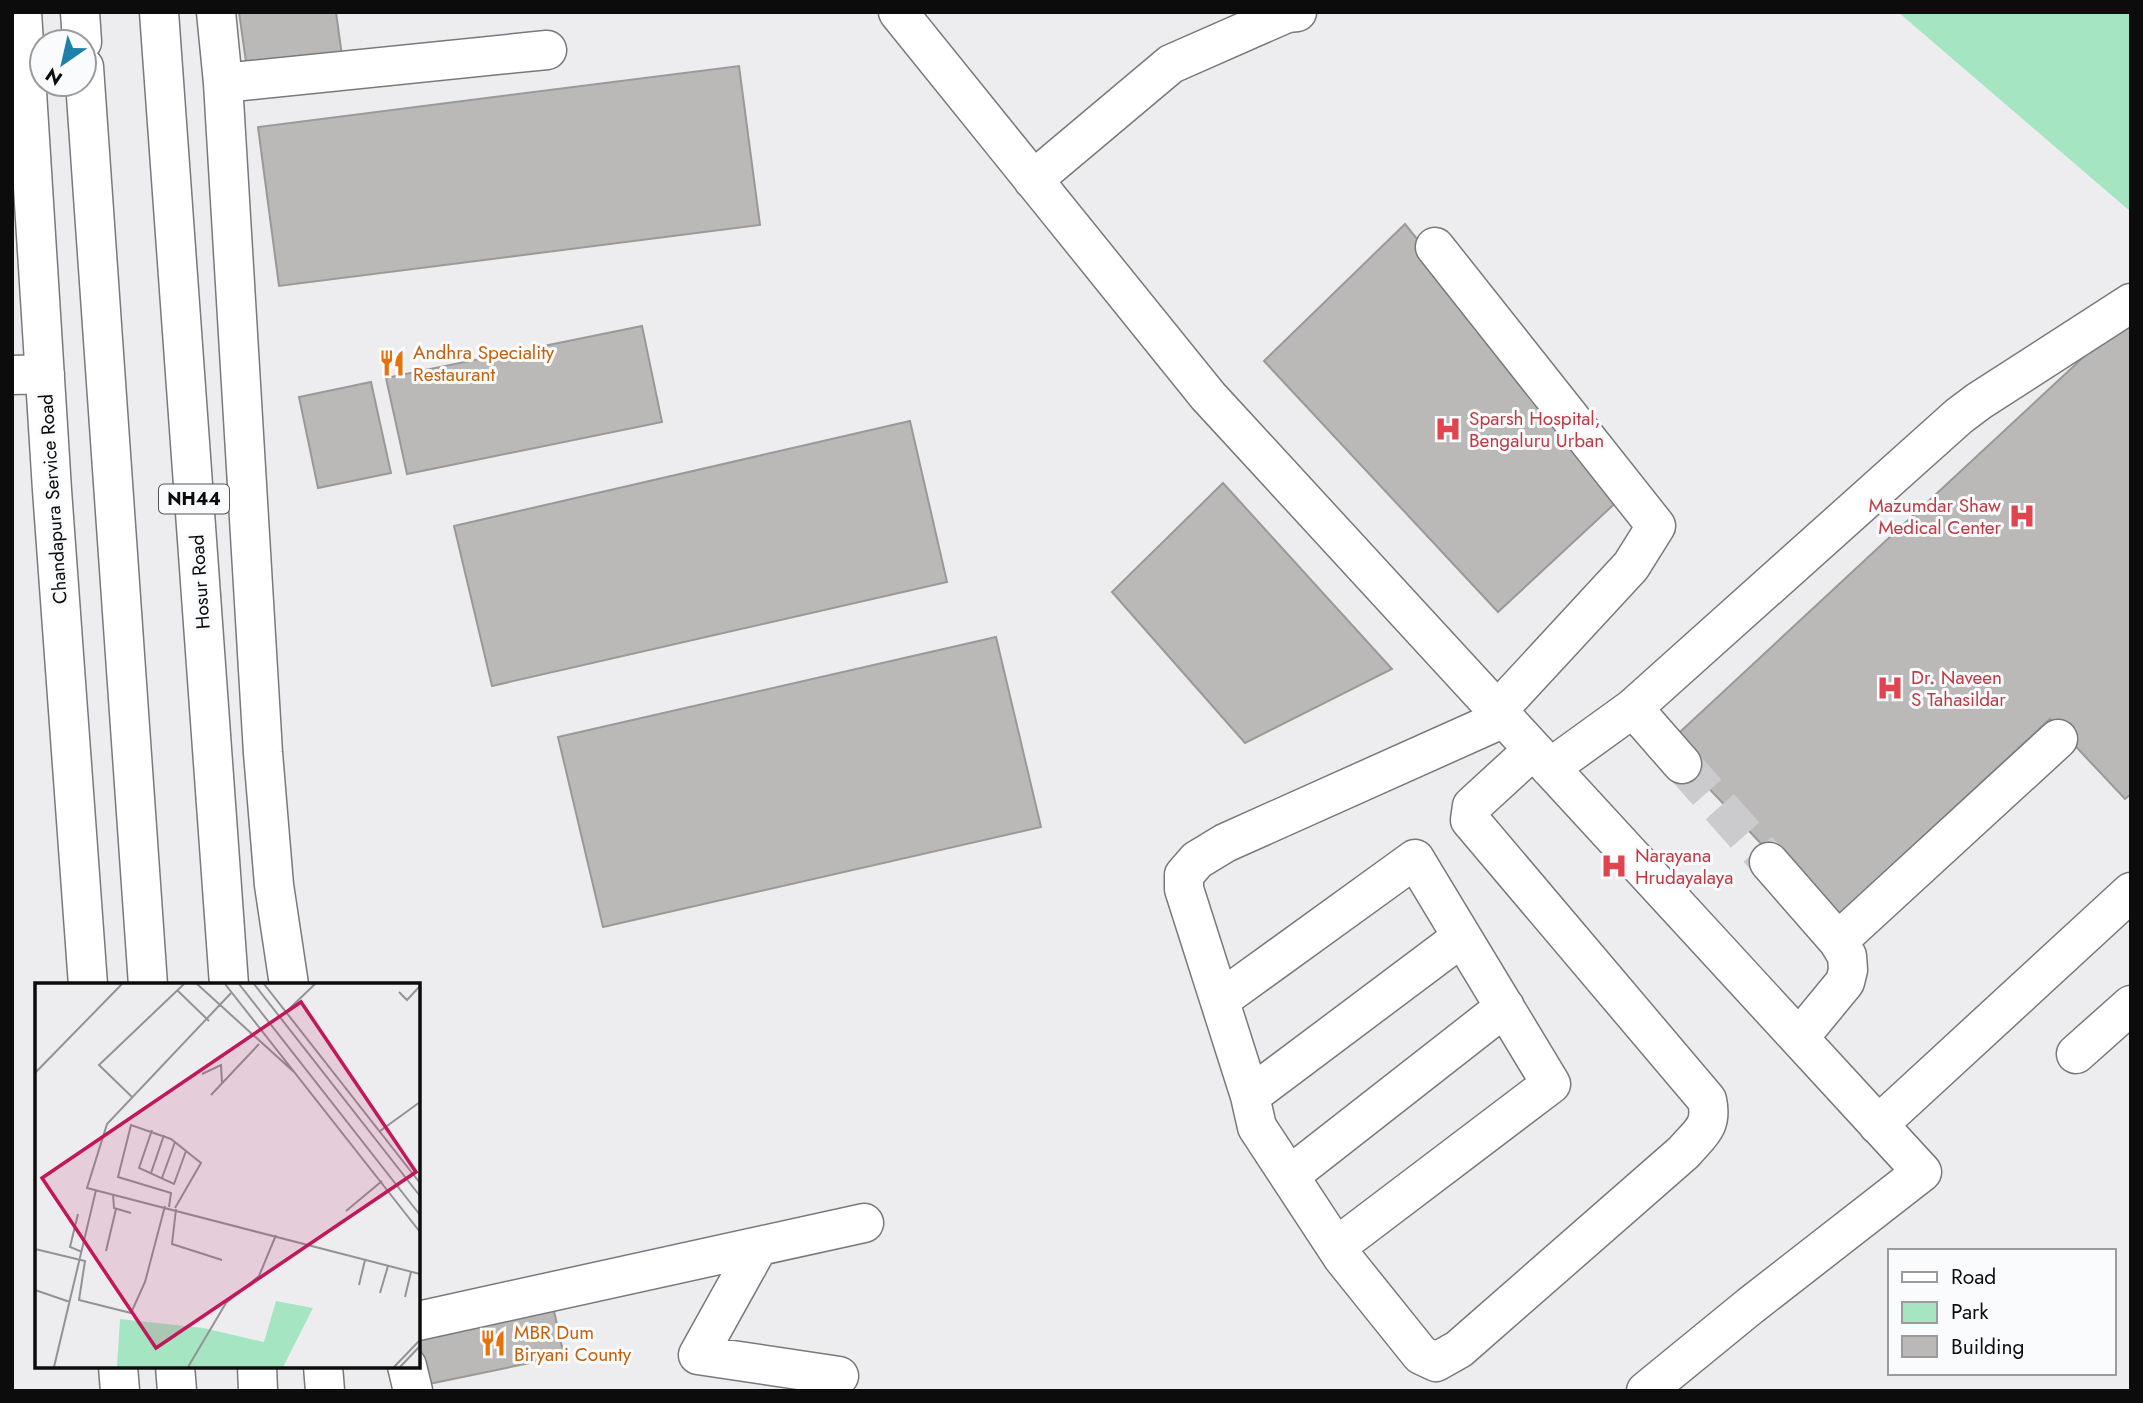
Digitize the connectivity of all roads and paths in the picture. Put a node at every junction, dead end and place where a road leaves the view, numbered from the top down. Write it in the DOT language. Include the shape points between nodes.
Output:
graph roads {
  1 [pos="159,12"];
  2 [pos="216,12"];
  3 [pos="898,12"];
  4 [pos="1297,12"];
  5 [pos="25,39"];
  6 [pos="547,50"];
  7 [pos="223,83"];
  8 [pos="86,98"];
  9 [pos="1033,180"];
  10 [pos="1435,247"];
  11 [pos="2131,303"];
  12 [pos="29,375"];
  13 [pos="1633,708"];
  14 [pos="1501,714"];
  15 [pos="2059,739"];
  16 [pos="1542,759"];
  17 [pos="1682,764"];
  18 [pos="1769,862"];
  19 [pos="2131,892"];
  20 [pos="1462,937"];
  21 [pos="1838,941"];
  22 [pos="88,983"];
  23 [pos="148,983"];
  24 [pos="229,983"];
  25 [pos="289,983"];
  26 [pos="1220,1000"];
  27 [pos="2131,1005"];
  28 [pos="1505,1007"];
  29 [pos="1799,1038"];
  30 [pos="2076,1054"];
  31 [pos="1250,1096"];
  32 [pos="1878,1125"];
  33 [pos="1289,1176"];
  34 [pos="864,1223"];
  35 [pos="758,1247"];
  36 [pos="1336,1247"];
  37 [pos="420,1321"];
  38 [pos="118,1368"];
  39 [pos="175,1368"];
  40 [pos="257,1368"];
  41 [pos="323,1368"];
  42 [pos="407,1368"];
  43 [pos="839,1376"];
  44 [pos="120,1391"];
  45 [pos="177,1391"];
  46 [pos="258,1391"];
  47 [pos="325,1391"];
  48 [pos="412,1391"];
  49 [pos="1646,1391"];
  1 -- 24 [label="main road, Hosur Road / NH44"];
  2 -- 7 [label="main road"];
  3 -- 9 [label="main road"];
  4 -- 9 [label="main road" via="1171,64"];
  5 -- 12 [label="main road, Chandapura Service Road"];
  6 -- 7 [label="main road"];
  7 -- 25 [label="main road" via="262,753"];
  8 -- 23 [label="main road"];
  9 -- 14 [label="main road" via="1208,396"];
  10 -- 14 [label="main road" via="1656,526 1631,566"];
  11 -- 13 [label="main road" via="1959,416"];
  12 -- 22 [label="main road, Chandapura Service Road"];
  13 -- 16 [label="main road"];
  13 -- 17 [label="main road"];
  14 -- 16 [label="main road"];
  14 -- 26 [label="main road" via="1197,860 1184,876 1184,889"];
  15 -- 21 [label="main road"];
  16 -- 29 [label="main road"];
  16 -- 36 [label="main road" via="1472,806 1470,820 1707,1100 1710,1115 1703,1132 1459,1349 1436,1362 1421,1355"];
  18 -- 21 [label="main road"];
  19 -- 32 [label="main road"];
  20 -- 26 [label="main road" via="1415,859"];
  20 -- 28 [label="main road"];
  20 -- 31 [label="main road"];
  21 -- 29 [label="main road" via="1847,956 1845,982"];
  26 -- 31 [label="main road"];
  27 -- 30 [label="main road"];
  28 -- 33 [label="main road"];
  28 -- 36 [label="main road" via="1551,1084"];
  29 -- 32 [label="main road"];
  31 -- 33 [label="main road" via="1257,1127"];
  32 -- 49 [label="main road" via="1922,1171"];
  33 -- 36 [label="main road"];
  34 -- 35 [label="main road"];
  35 -- 37 [label="main road"];
  35 -- 43 [label="main road" via="698,1355"];
  38 -- 44 [label="main road"];
  39 -- 45 [label="main road"];
  40 -- 46 [label="main road"];
  41 -- 47 [label="main road"];
  42 -- 48 [label="main road"];
}
